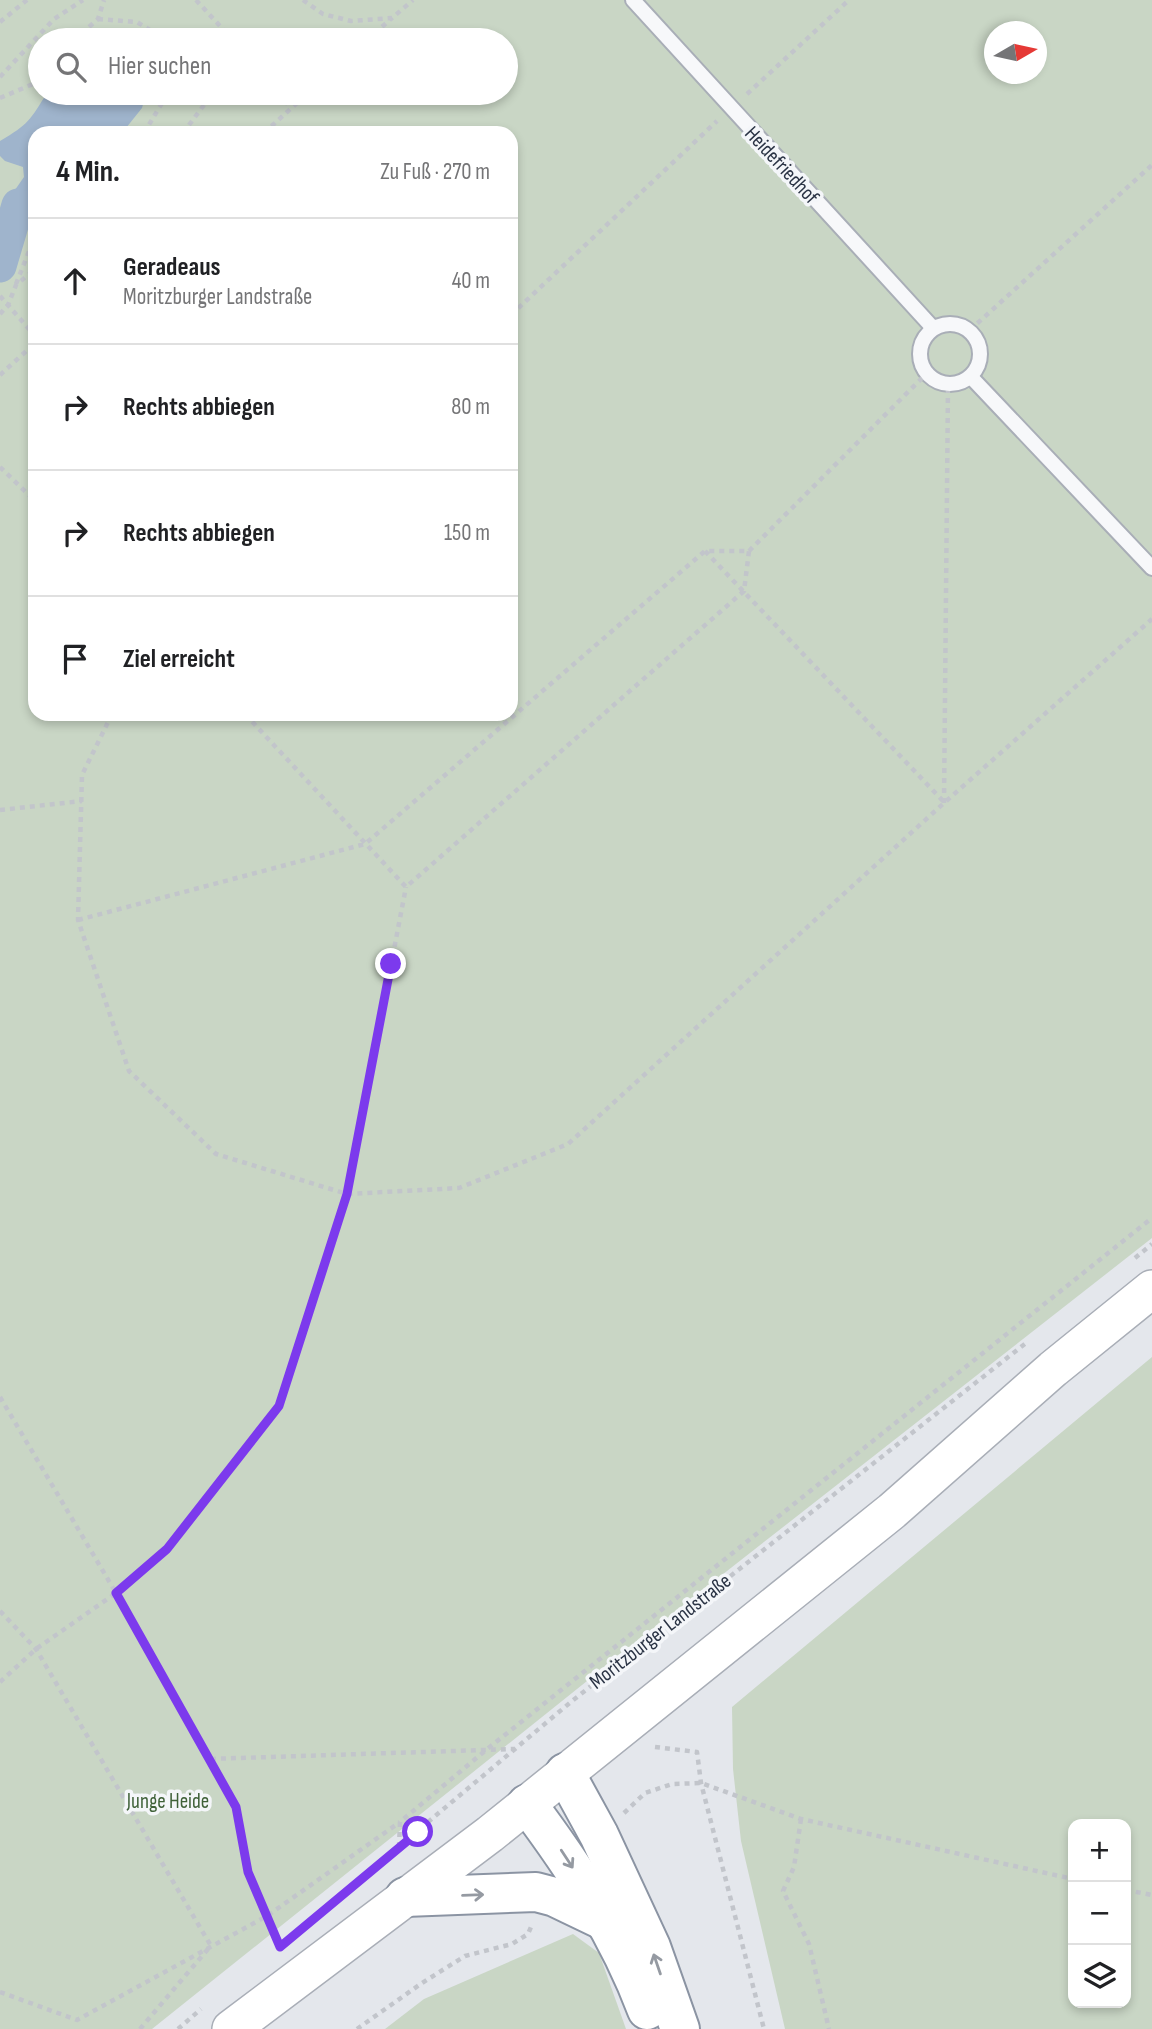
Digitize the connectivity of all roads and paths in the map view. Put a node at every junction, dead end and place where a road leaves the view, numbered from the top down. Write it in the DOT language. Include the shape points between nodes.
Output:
graph roads {
  1 [pos="27,0"];
  2 [pos="83,0"];
  3 [pos="104,0"];
  4 [pos="196,0"];
  5 [pos="303,0"];
  6 [pos="413,0"];
  7 [pos="633,0"];
  8 [pos="849,0"];
  9 [pos="392,18"];
  10 [pos="98,19"];
  11 [pos="0,22"];
  12 [pos="46,28"];
  13 [pos="88,28"];
  14 [pos="146,28"];
  15 [pos="222,28"];
  16 [pos="381,28"];
  17 [pos="28,47"];
  18 [pos="0,77"];
  19 [pos="28,86"];
  20 [pos="0,98"];
  21 [pos="160,105"];
  22 [pos="205,105"];
  23 [pos="288,105"];
  24 [pos="294,105"];
  25 [pos="291,108"];
  26 [pos="731,108"];
  27 [pos="148,126"];
  28 [pos="188,126"];
  29 [pos="272,126"];
  30 [pos="1152,165"];
  31 [pos="28,254"];
  32 [pos="28,275"];
  33 [pos="16,285"];
  34 [pos="0,296"];
  35 [pos="8,305"];
  36 [pos="518,308"];
  37 [pos="0,314"];
  38 [pos="28,328"];
  39 [pos="933,328"];
  40 [pos="970,330"];
  41 [pos="28,349"];
  42 [pos="927,373"];
  43 [pos="0,375"];
  44 [pos="971,377"];
  45 [pos="948,384"];
  46 [pos="0,467"];
  47 [pos="28,494"];
  48 [pos="705,551"];
  49 [pos="749,551"];
  50 [pos="1152,568"];
  51 [pos="744,591"];
  52 [pos="1152,620"];
  53 [pos="518,712"];
  54 [pos="109,721"];
  55 [pos="251,721"];
  56 [pos="508,721"];
  57 [pos="82,801"];
  58 [pos="944,803"];
  59 [pos="0,810"];
  60 [pos="365,844"];
  61 [pos="406,887"];
  62 [pos="78,920"];
  63 [pos="347,1194"];
  64 [pos="1152,1218"];
  65 [pos="1152,1244"];
  66 [pos="1141,1275"];
  67 [pos="1031,1339"];
  68 [pos="0,1397"];
  69 [pos="116,1593"];
  70 [pos="0,1611"];
  71 [pos="36,1649"];
  72 [pos="0,1682"];
  73 [pos="605,1741"];
  74 [pos="515,1749"];
  75 [pos="485,1750"];
  76 [pos="209,1759"];
  77 [pos="565,1773"];
  78 [pos="701,1783"];
  79 [pos="527,1804"];
  80 [pos="800,1819"];
  81 [pos="617,1820"];
  82 [pos="400,1822"];
  83 [pos="399,1848"];
  84 [pos="1068,1878"];
  85 [pos="1131,1891"];
  86 [pos="1152,1895"];
  87 [pos="405,1897"];
  88 [pos="267,1916"];
  89 [pos="605,1920"];
  90 [pos="532,1923"];
  91 [pos="211,1946"];
  92 [pos="280,1947"];
  93 [pos="271,1954"];
  94 [pos="0,1992"];
  95 [pos="218,2017"];
  96 [pos="140,2029"];
  97 [pos="178,2029"];
  98 [pos="357,2029"];
  99 [pos="654,2029"];
  100 [pos="680,2029"];
  101 [pos="764,2029"];
  102 [pos="829,2029"];
  1 -- 11 [label="path"];
  2 -- 12 [label="path"];
  3 -- 10 [label="path"];
  4 -- 15 [label="path"];
  5 -- 9 [label="path" via="323,14 351,22"];
  6 -- 9 [label="path"];
  7 -- 26 [label="lane, Heidefriedhof"];
  8 -- 26 [label="path"];
  9 -- 16 [label="path"];
  10 -- 13 [label="path"];
  10 -- 14 [label="path" via="137,22"];
  17 -- 18 [label="path"];
  19 -- 20 [label="path"];
  21 -- 27 [label="path"];
  22 -- 28 [label="path"];
  23 -- 25 [label="path"];
  24 -- 25 [label="path"];
  25 -- 29 [label="path"];
  26 -- 36 [label="path"];
  26 -- 39 [label="lane, Heidefriedhof"];
  30 -- 40 [label="path"];
  31 -- 33 [label="path"];
  32 -- 33 [label="path"];
  33 -- 35 [label="path"];
  34 -- 35 [label="path"];
  35 -- 37 [label="path"];
  35 -- 38 [label="path"];
  39 -- 40 [label="lane" via="950,323"];
  39 -- 42 [label="lane" via="921,343 920,359"];
  40 -- 44 [label="lane" via="980,344 981,362"];
  41 -- 43 [label="path"];
  42 -- 45 [label="lane"];
  42 -- 49 [label="path"];
  44 -- 45 [label="lane"];
  44 -- 50 [label="lane"];
  45 -- 58 [label="path"];
  46 -- 47 [label="path"];
  48 -- 49 [label="path"];
  48 -- 51 [label="path"];
  48 -- 53 [label="path"];
  49 -- 51 [label="path"];
  51 -- 58 [label="path"];
  51 -- 61 [label="path"];
  52 -- 58 [label="path"];
  54 -- 57 [label="path" via="82,775"];
  55 -- 60 [label="path"];
  56 -- 60 [label="path"];
  57 -- 59 [label="path"];
  57 -- 62 [label="path"];
  58 -- 63 [label="path" via="568,1144 459,1188"];
  60 -- 61 [label="path"];
  60 -- 62 [label="path"];
  61 -- 63 [label="path"];
  62 -- 63 [label="path" via="129,1071 216,1154"];
  63 -- 69 [label="path" via="279,1406 167,1549"];
  64 -- 75 [label="path"];
  65 -- 66 [label="path"];
  66 -- 73 [label="main road" via="1053,1369 892,1511"];
  67 -- 74 [label="path, Moritzburger Landstraße"];
  68 -- 69 [label="path"];
  69 -- 71 [label="path"];
  69 -- 76 [label="path"];
  70 -- 71 [label="path"];
  71 -- 72 [label="path"];
  71 -- 91 [label="path"];
  73 -- 77 [label="main road"];
  73 -- 78 [label="path" via="697,1752"];
  74 -- 75 [label="path"];
  74 -- 83 [label="path, Moritzburger Landstraße"];
  75 -- 76 [label="path"];
  75 -- 82 [label="path"];
  76 -- 88 [label="path" via="236,1807 248,1872"];
  77 -- 79 [label="main road"];
  100 -- 77 [label="highway, one-way" via="651,1947"];
  78 -- 80 [label="path"];
  78 -- 81 [label="path" via="672,1784 645,1793"];
  78 -- 101 [label="path"];
  79 -- 87 [label="main road"];
  79 -- 89 [label="highway, one-way"];
  80 -- 84 [label="path"];
  80 -- 102 [label="path" via="794,1867 783,1891 808,1944"];
  82 -- 83 [label="path"];
  82 -- 88 [label="path"];
  83 -- 92 [label="path, Moritzburger Landstraße"];
  85 -- 86 [label="path"];
  87 -- 89 [label="highway, one-way" via="536,1892"];
  87 -- 95 [label="main road"];
  88 -- 91 [label="path"];
  88 -- 92 [label="path"];
  89 -- 99 [label="highway" via="631,1967"];
  90 -- 98 [label="path" via="528,1934 512,1944 465,1956"];
  91 -- 94 [label="path" via="77,2020"];
  91 -- 96 [label="path"];
  92 -- 93 [label="path, Moritzburger Landstraße"];
  95 -- 97 [label="path"];
}
